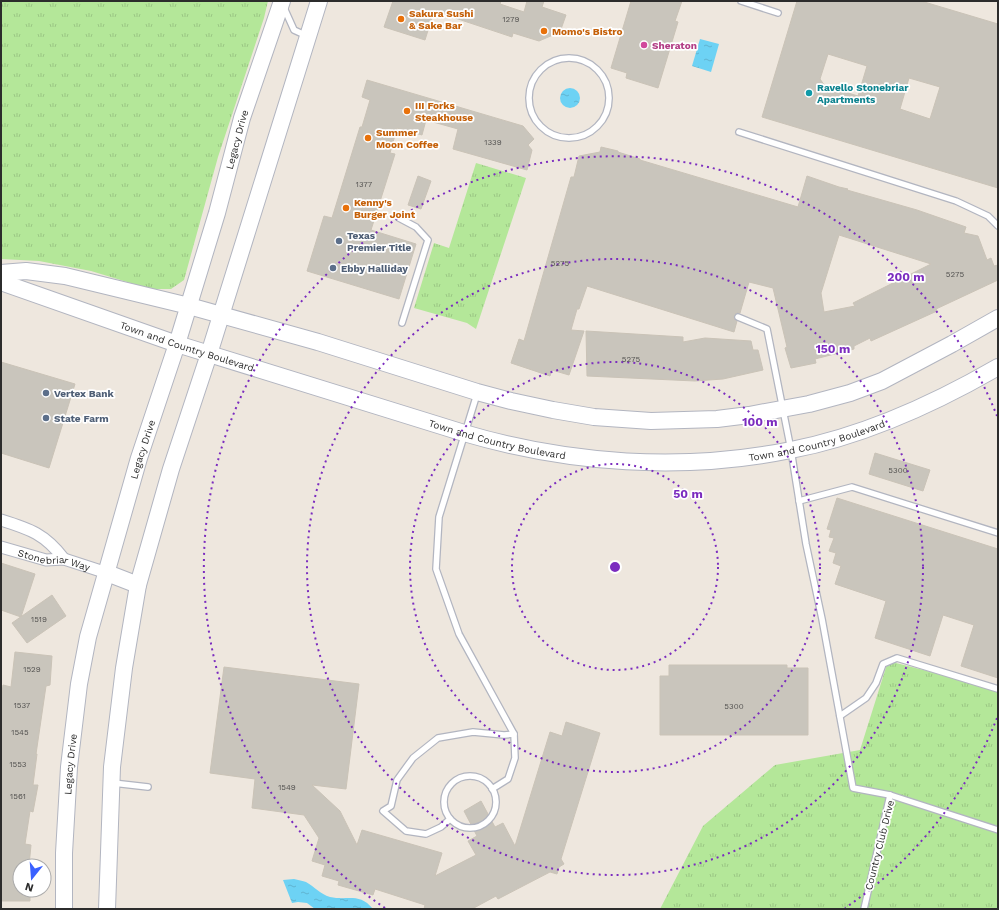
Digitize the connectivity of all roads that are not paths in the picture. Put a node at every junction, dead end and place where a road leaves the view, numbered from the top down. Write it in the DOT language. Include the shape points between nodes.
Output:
graph roads {
  1 [pos="282,1"];
  2 [pos="286,1"];
  3 [pos="319,1"];
  4 [pos="741,1"];
  5 [pos="778,13"];
  6 [pos="308,36"];
  7 [pos="739,132"];
  8 [pos="558,137"];
  9 [pos="399,218"];
  10 [pos="998,226"];
  11 [pos="1,273"];
  12 [pos="1,282"];
  13 [pos="188,306"];
  14 [pos="221,315"];
  15 [pos="738,317"];
  16 [pos="998,318"];
  17 [pos="402,323"];
  18 [pos="177,344"];
  19 [pos="209,354"];
  20 [pos="998,368"];
  21 [pos="477,392"];
  22 [pos="783,409"];
  23 [pos="464,433"];
  24 [pos="791,450"];
  25 [pos="798,501"];
  26 [pos="1,520"];
  27 [pos="998,533"];
  28 [pos="1,547"];
  29 [pos="64,559"];
  30 [pos="107,573"];
  31 [pos="138,585"];
  32 [pos="998,689"];
  33 [pos="840,716"];
  34 [pos="514,734"];
  35 [pos="112,783"];
  36 [pos="148,787"];
  37 [pos="492,789"];
  38 [pos="890,795"];
  39 [pos="450,819"];
  40 [pos="998,830"];
  41 [pos="64,909"];
  42 [pos="107,909"];
  43 [pos="864,909"];
  1 -- 13 [label="main road, Legacy Drive" via="242,118 217,213"];
  2 -- 6 [label="lane" via="285,10 294,30"];
  3 -- 6 [label="main road"];
  4 -- 5 [label="lane"];
  6 -- 14 [label="main road"];
  7 -- 10 [label="lane" via="956,201 988,216"];
  8 -- 8 [label="lane" via="582,137 593,131 603,121 609,108 610,94 605,79 595,67 582,60 565,58 549,63 536,74 529,90 528,103 534,119 544,130"];
  9 -- 17 [label="lane" via="416,227 428,240"];
  11 -- 13 [label="main road" via="26,271 65,276"];
  12 -- 18 [label="main road, Town and Country Boulevard"];
  13 -- 14 [label="main road"];
  13 -- 18 [label="main road, Legacy Drive"];
  14 -- 19 [label="main road"];
  14 -- 21 [label="main road" via="318,342"];
  15 -- 22 [label="lane" via="767,329"];
  16 -- 22 [label="main road" via="882,381 850,393"];
  18 -- 19 [label="main road, Town and Country Boulevard"];
  18 -- 30 [label="main road, Legacy Drive" via="142,451"];
  19 -- 23 [label="main road, Town and Country Boulevard"];
  19 -- 31 [label="main road" via="171,469"];
  20 -- 24 [label="main road, Town and Country Boulevard" via="921,408 849,435"];
  21 -- 22 [label="main road" via="553,410 616,419 717,419"];
  21 -- 23 [label="lane"];
  22 -- 24 [label="lane"];
  23 -- 24 [label="main road, Town and Country Boulevard" via="529,449 624,461 697,462"];
  23 -- 34 [label="lane" via="439,517 436,569 459,634"];
  24 -- 25 [label="lane"];
  25 -- 27 [label="lane" via="852,487"];
  25 -- 33 [label="lane"];
  26 -- 29 [label="street" via="30,529 53,545"];
  28 -- 29 [label="street, Stonebriar Way" via="46,560"];
  29 -- 30 [label="street, Stonebriar Way"];
  30 -- 31 [label="main road"];
  30 -- 41 [label="main road, Legacy Drive" via="88,638 79,684 69,767"];
  31 -- 35 [label="main road" via="124,668"];
  32 -- 33 [label="lane" via="897,658 883,664 866,698"];
  33 -- 38 [label="lane" via="853,788"];
  34 -- 37 [label="lane" via="515,758 508,779"];
  34 -- 39 [label="lane" via="473,732 438,738 413,758 397,780 391,806 383,811 406,831 426,834 441,827"];
  35 -- 36 [label="lane"];
  35 -- 42 [label="main road"];
  37 -- 39 [label="lane" via="496,805 494,814 488,821 481,826 469,828"];
  37 -- 39 [label="lane" via="486,782 471,776 454,781 445,795 444,803"];
  38 -- 40 [label="lane, Country Club Drive"];
  38 -- 43 [label="lane, Country Club Drive"];
}
